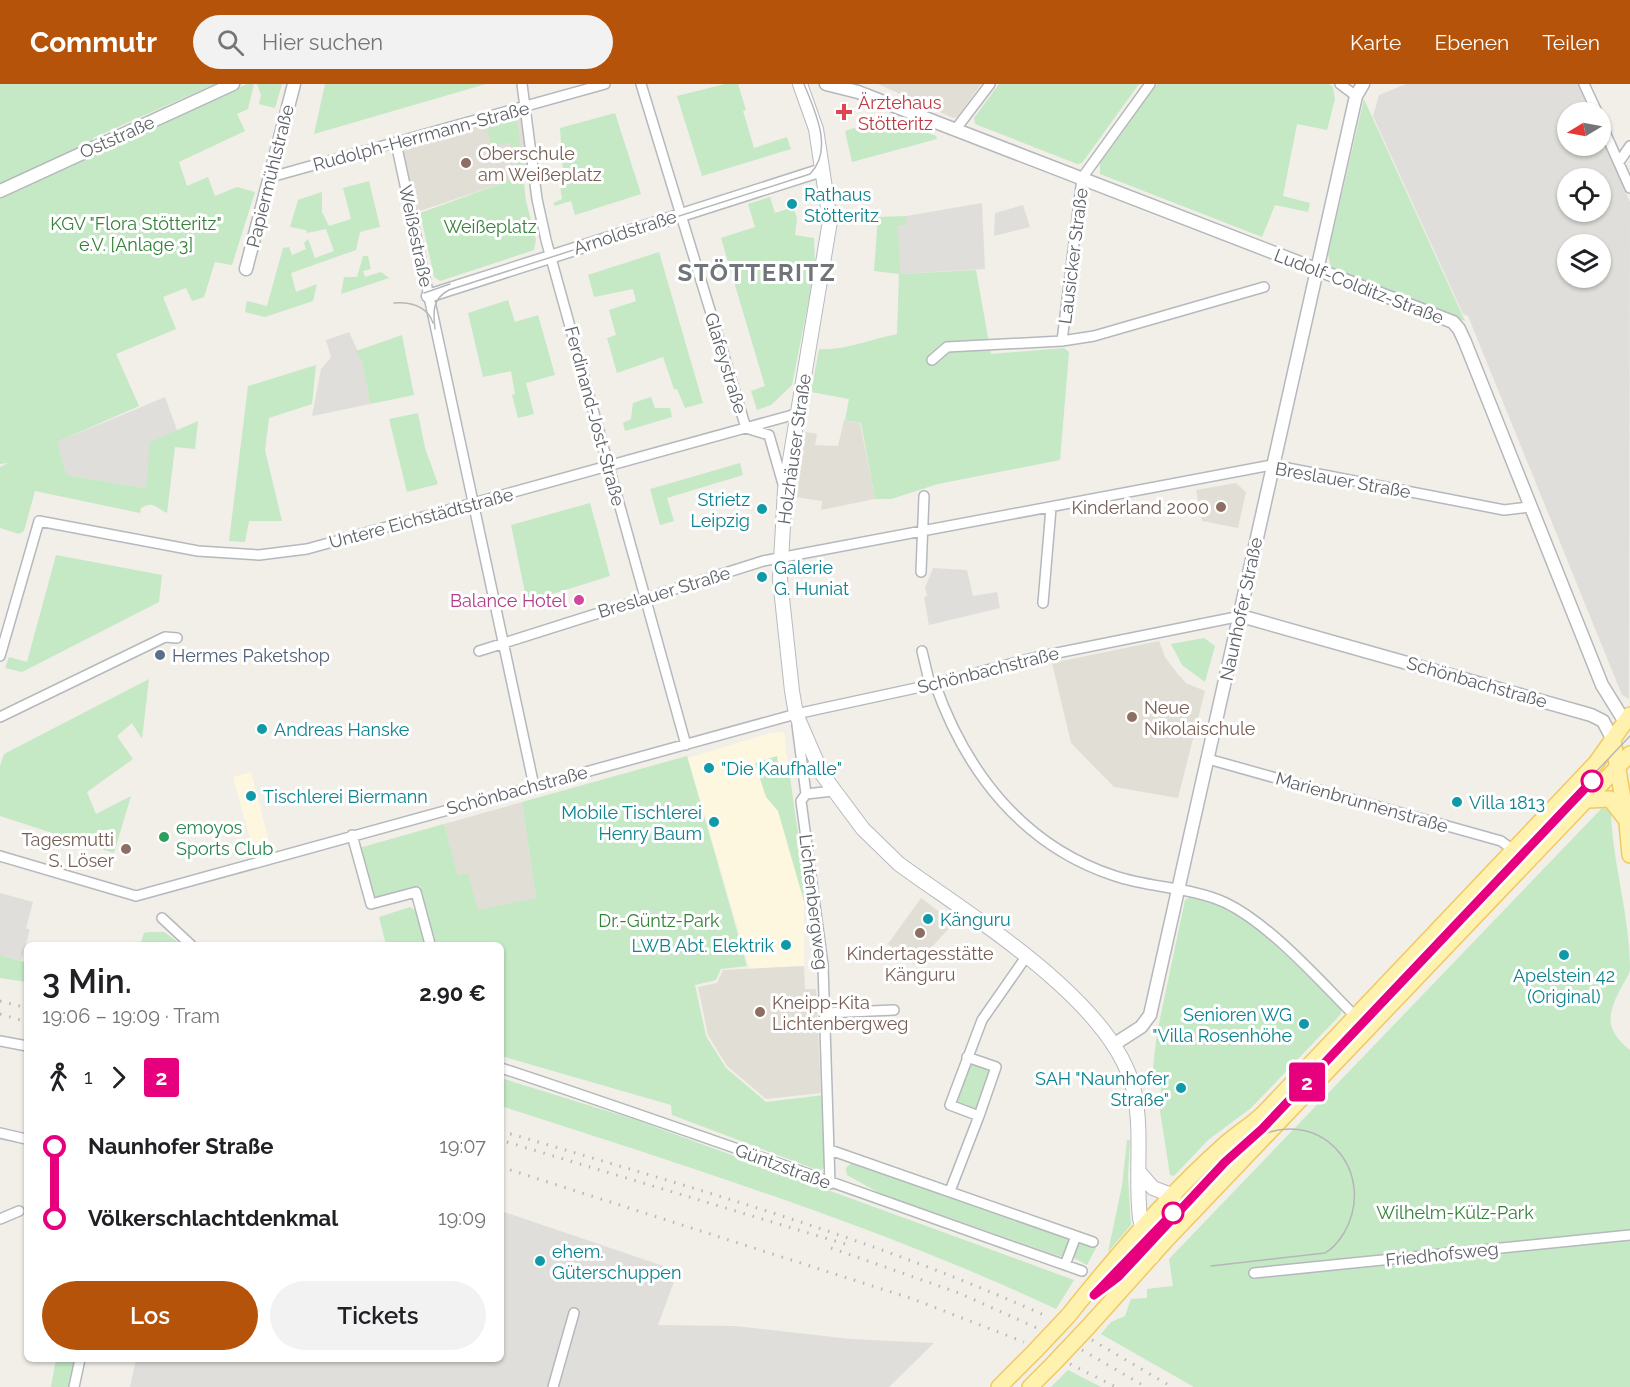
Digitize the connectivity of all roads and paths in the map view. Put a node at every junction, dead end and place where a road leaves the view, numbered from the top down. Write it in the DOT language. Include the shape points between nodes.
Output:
graph roads {
  1 [pos="233,84"];
  2 [pos="294,84"];
  3 [pos="522,84"];
  4 [pos="605,84"];
  5 [pos="641,84"];
  6 [pos="791,84"];
  7 [pos="800,84"];
  8 [pos="826,84"];
  9 [pos="846,84"];
  10 [pos="990,84"];
  11 [pos="1150,84"];
  12 [pos="1340,84"];
  13 [pos="1363,84"];
  14 [pos="1584,84"];
  15 [pos="858,92"];
  16 [pos="1356,96"];
  17 [pos="1592,102"];
  18 [pos="526,106"];
  19 [pos="955,130"];
  20 [pos="396,143"];
  21 [pos="1611,145"];
  22 [pos="1630,146"];
  23 [pos="818,153"];
  24 [pos="1619,162"];
  25 [pos="822,170"];
  26 [pos="272,177"];
  27 [pos="1082,178"];
  28 [pos="1630,188"];
  29 [pos="0,190"];
  30 [pos="681,214"];
  31 [pos="550,256"];
  32 [pos="246,269"];
  33 [pos="1317,269"];
  34 [pos="1264,287"];
  35 [pos="428,296"];
  36 [pos="1062,341"];
  37 [pos="932,360"];
  38 [pos="796,414"];
  39 [pos="746,428"];
  40 [pos="1272,465"];
  41 [pos="608,467"];
  42 [pos="785,490"];
  43 [pos="924,496"];
  44 [pos="472,504"];
  45 [pos="1529,507"];
  46 [pos="1051,508"];
  47 [pos="922,531"];
  48 [pos="781,558"];
  49 [pos="921,572"];
  50 [pos="645,597"];
  51 [pos="1043,603"];
  52 [pos="1240,616"];
  53 [pos="177,638"];
  54 [pos="502,643"];
  55 [pos="479,651"];
  56 [pos="922,651"];
  57 [pos="0,656"];
  58 [pos="933,684"];
  59 [pos="796,714"];
  60 [pos="0,717"];
  61 [pos="1628,723"];
  62 [pos="1613,740"];
  63 [pos="686,745"];
  64 [pos="1630,754"];
  65 [pos="1208,759"];
  66 [pos="1618,769"];
  67 [pos="534,786"];
  68 [pos="833,791"];
  69 [pos="806,794"];
  70 [pos="1588,800"];
  71 [pos="1629,818"];
  72 [pos="352,835"];
  73 [pos="1513,850"];
  74 [pos="1630,855"];
  75 [pos="0,856"];
  76 [pos="1178,890"];
  77 [pos="162,918"];
  78 [pos="188,942"];
  79 [pos="429,942"];
  80 [pos="1026,957"];
  81 [pos="894,1010"];
  82 [pos="825,1013"];
  83 [pos="1356,1017"];
  84 [pos="0,1041"];
  85 [pos="24,1045"];
  86 [pos="1113,1045"];
  87 [pos="967,1057"];
  88 [pos="504,1069"];
  89 [pos="979,1116"];
  90 [pos="0,1133"];
  91 [pos="24,1139"];
  92 [pos="830,1150"];
  93 [pos="1139,1172"];
  94 [pos="830,1184"];
  95 [pos="950,1191"];
  96 [pos="1174,1196"];
  97 [pos="19,1210"];
  98 [pos="0,1219"];
  99 [pos="1143,1229"];
  100 [pos="1630,1235"];
  101 [pos="1076,1236"];
  102 [pos="1093,1242"];
  103 [pos="1152,1257"];
  104 [pos="1065,1265"];
  105 [pos="1082,1271"];
  106 [pos="1254,1273"];
  107 [pos="574,1313"];
  108 [pos="79,1362"];
  109 [pos="74,1387"];
  110 [pos="553,1387"];
  111 [pos="999,1387"];
  112 [pos="1030,1387"];
  1 -- 29 [label="street, Oststraße"];
  2 -- 26 [label="street, Papiermühlstraße"];
  3 -- 18 [label="street, Ferdinand-Jost-Straße"];
  4 -- 18 [label="street, Rudolph-Herrmann-Straße"];
  5 -- 30 [label="street, Glafeystraße"];
  6 -- 23 [label="main road, Holzhäuser Straße"];
  7 -- 23 [label="main road, Holzhäuser Straße" via="816,129"];
  8 -- 15 [label="street, Ludolf-Colditz-Straße"];
  9 -- 15 [label="street, Ludolf-Colditz-Straße"];
  10 -- 19 [label="street"];
  11 -- 27 [label="street, Lausicker Straße"];
  12 -- 16 [label="street"];
  13 -- 16 [label="street, Naunhofer Straße"];
  14 -- 17 [label="street"];
  15 -- 19 [label="street, Ludolf-Colditz-Straße"];
  16 -- 33 [label="street, Naunhofer Straße"];
  18 -- 20 [label="street, Rudolph-Herrmann-Straße"];
  18 -- 31 [label="street, Ferdinand-Jost-Straße" via="537,199"];
  19 -- 27 [label="street, Ludolf-Colditz-Straße"];
  20 -- 26 [label="street, Rudolph-Herrmann-Straße"];
  20 -- 35 [label="street, Weißestraße"];
  21 -- 24 [label="street"];
  22 -- 24 [label="street"];
  23 -- 25 [label="main road, Holzhäuser Straße"];
  24 -- 28 [label="street"];
  25 -- 30 [label="street, Arnoldstraße"];
  25 -- 38 [label="main road, Holzhäuser Straße" via="830,221"];
  26 -- 32 [label="street, Papiermühlstraße"];
  27 -- 33 [label="street, Ludolf-Colditz-Straße"];
  27 -- 36 [label="street, Lausicker Straße"];
  30 -- 31 [label="street, Arnoldstraße"];
  30 -- 39 [label="street, Glafeystraße"];
  31 -- 35 [label="street, Arnoldstraße"];
  31 -- 41 [label="street, Ferdinand-Jost-Straße"];
  33 -- 40 [label="street, Naunhofer Straße"];
  33 -- 45 [label="street, Ludolf-Colditz-Straße" via="1453,322"];
  34 -- 36 [label="street" via="1094,336"];
  35 -- 44 [label="street, Weißestraße"];
  36 -- 37 [label="street" via="947,347"];
  38 -- 39 [label="street, Untere Eichstädtstraße"];
  38 -- 42 [label="main road, Holzhäuser Straße"];
  39 -- 41 [label="street, Untere Eichstädtstraße"];
  39 -- 42 [label="street, Glafeystraße" via="769,435"];
  40 -- 45 [label="street, Breslauer Straße" via="1504,510"];
  40 -- 46 [label="street, Breslauer Straße"];
  40 -- 52 [label="street, Naunhofer Straße"];
  41 -- 44 [label="street, Untere Eichstädtstraße"];
  41 -- 50 [label="street, Ferdinand-Jost-Straße"];
  42 -- 48 [label="main road, Holzhäuser Straße"];
  43 -- 47 [label="street"];
  44 -- 54 [label="street, Weißestraße"];
  44 -- 57 [label="street, Untere Eichstädtstraße" via="306,549 259,555 198,551 39,521"];
  45 -- 61 [label="street, Ludolf-Colditz-Straße" via="1602,685"];
  46 -- 47 [label="street, Breslauer Straße"];
  46 -- 51 [label="street"];
  47 -- 48 [label="street, Breslauer Straße"];
  47 -- 49 [label="street"];
  48 -- 50 [label="street, Breslauer Straße"];
  48 -- 59 [label="main road, Holzhäuser Straße" via="780,579"];
  50 -- 54 [label="street, Breslauer Straße"];
  50 -- 63 [label="street, Ferdinand-Jost-Straße"];
  52 -- 58 [label="street, Schönbachstraße" via="1037,657"];
  52 -- 62 [label="street, Schönbachstraße" via="1590,715 1603,721"];
  52 -- 65 [label="street, Naunhofer Straße"];
  53 -- 60 [label="street" via="165,637"];
  54 -- 55 [label="street, Breslauer Straße"];
  54 -- 67 [label="street"];
  56 -- 58 [label="street"];
  58 -- 59 [label="street, Schönbachstraße"];
  58 -- 76 [label="street" via="976,772 1023,824 1048,844 1095,868"];
  59 -- 63 [label="street, Schönbachstraße"];
  59 -- 68 [label="main road, Holzhäuser Straße"];
  59 -- 69 [label="street, Lichtenbergweg"];
  61 -- 62 [label="main road"];
  62 -- 66 [label="main road"];
  62 -- 73 [label="main road"];
  63 -- 67 [label="street, Schönbachstraße"];
  64 -- 66 [label="main road"];
  65 -- 73 [label="street, Marienbrunnenstraße" via="1502,841"];
  65 -- 76 [label="street, Naunhofer Straße"];
  66 -- 70 [label="main road"];
  66 -- 71 [label="main road"];
  67 -- 72 [label="street, Schönbachstraße"];
  68 -- 69 [label="street"];
  68 -- 80 [label="main road, Holzhäuser Straße" via="863,830 899,864"];
  69 -- 82 [label="street, Lichtenbergweg" via="801,801 823,965"];
  70 -- 71 [label="main road" via="1610,799"];
  70 -- 103 [label="main road"];
  71 -- 74 [label="main road"];
  72 -- 75 [label="street, Schönbachstraße" via="136,896"];
  72 -- 79 [label="street" via="371,904 416,892"];
  73 -- 83 [label="main road"];
  76 -- 83 [label="street" via="1224,902 1253,918"];
  76 -- 86 [label="street, Naunhofer Straße" via="1150,1015 1141,1027"];
  77 -- 78 [label="street"];
  80 -- 86 [label="main road, Holzhäuser Straße" via="1060,983"];
  80 -- 87 [label="street" via="982,1020"];
  81 -- 82 [label="street"];
  82 -- 92 [label="street, Lichtenbergweg"];
  83 -- 96 [label="main road" via="1265,1112 1222,1147"];
  84 -- 85 [label="street"];
  86 -- 93 [label="main road" via="1134,1090"];
  87 -- 89 [label="street" via="996,1067"];
  87 -- 89 [label="street" via="950,1106"];
  88 -- 94 [label="street, Güntzstraße"];
  89 -- 95 [label="street"];
  90 -- 91 [label="street"];
  92 -- 94 [label="street, Lichtenbergweg"];
  92 -- 95 [label="street, Güntzstraße"];
  93 -- 96 [label="main road" via="1153,1188"];
  93 -- 99 [label="main road"];
  94 -- 104 [label="street, Güntzstraße"];
  95 -- 101 [label="street, Güntzstraße"];
  96 -- 99 [label="main road"];
  97 -- 98 [label="street"];
  99 -- 103 [label="main road"];
  99 -- 111 [label="main road, bridge" via="1068,1316"];
  100 -- 106 [label="street, Friedhofsweg"];
  101 -- 102 [label="street, Güntzstraße"];
  101 -- 104 [label="street"];
  103 -- 112 [label="main road, bridge"];
  104 -- 105 [label="street, Güntzstraße"];
  107 -- 110 [label="street"];
  108 -- 109 [label="street"];
}
